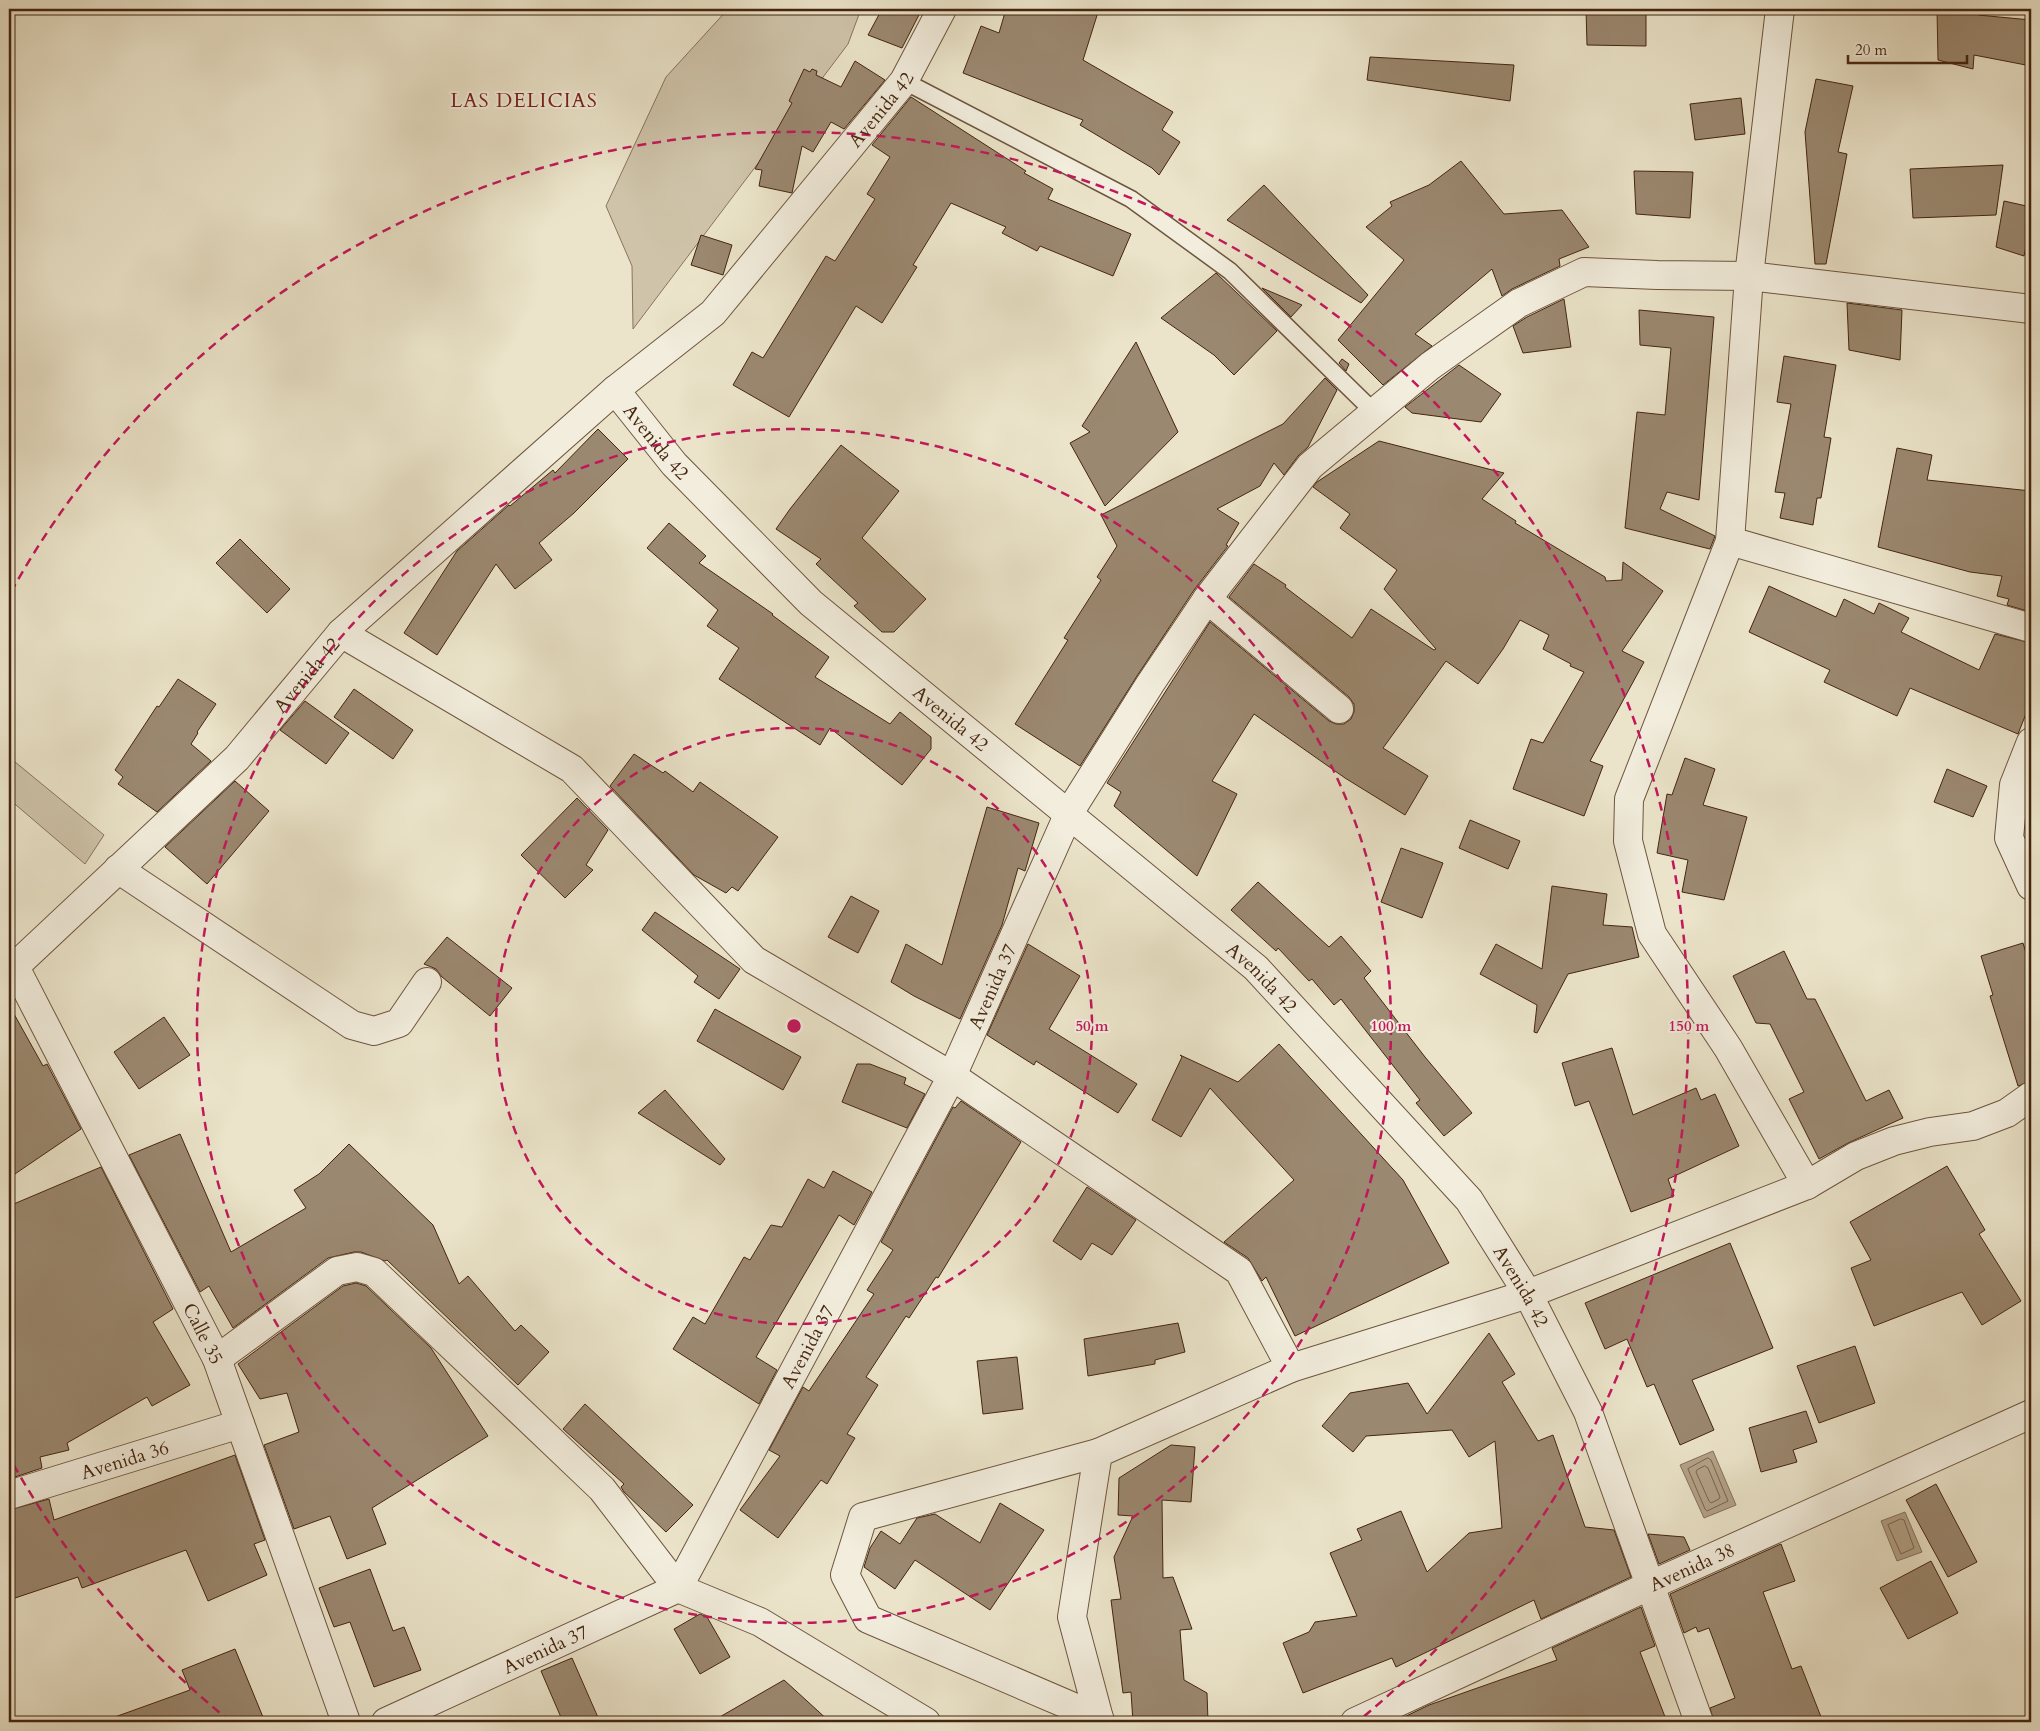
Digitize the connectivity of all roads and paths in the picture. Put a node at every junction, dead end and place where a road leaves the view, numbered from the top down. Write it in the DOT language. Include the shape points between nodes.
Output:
graph roads {
  1 [pos="942,9"];
  2 [pos="1780,9"];
  3 [pos="904,81"];
  4 [pos="1749,276"];
  5 [pos="2031,309"];
  6 [pos="615,390"];
  7 [pos="1374,412"];
  8 [pos="1730,541"];
  9 [pos="1207,599"];
  10 [pos="2031,628"];
  11 [pos="341,633"];
  12 [pos="1339,709"];
  13 [pos="2031,742"];
  14 [pos="1069,814"];
  15 [pos="118,869"];
  16 [pos="2031,886"];
  17 [pos="12,970"];
  18 [pos="428,982"];
  19 [pos="952,1076"];
  20 [pos="2031,1096"];
  21 [pos="1807,1186"];
  22 [pos="1528,1294"];
  23 [pos="217,1359"];
  24 [pos="1291,1368"];
  25 [pos="2031,1414"];
  26 [pos="240,1424"];
  27 [pos="1098,1453"];
  28 [pos="9,1495"];
  29 [pos="1652,1585"];
  30 [pos="678,1588"];
  31 [pos="1100,1720"];
  32 [pos="346,1722"];
  33 [pos="386,1722"];
  34 [pos="926,1722"];
  35 [pos="1356,1722"];
  36 [pos="1699,1722"];
  1 -- 3 [label="street, Avenida 42"];
  2 -- 4 [label="street"];
  3 -- 6 [label="street, Avenida 42" via="713,312"];
  3 -- 7 [label="lane" via="1131,199 1230,271"];
  4 -- 5 [label="street, Avenida 37"];
  4 -- 7 [label="street, Avenida 37" via="1584,272 1519,303 1430,366"];
  4 -- 8 [label="street"];
  6 -- 11 [label="street, Avenida 42"];
  6 -- 14 [label="street, Avenida 42" via="674,464 811,603"];
  7 -- 9 [label="street, Avenida 37" via="1310,466"];
  8 -- 10 [label="street"];
  8 -- 21 [label="street" via="1629,799 1628,842 1652,934 1728,1048"];
  9 -- 12 [label="street"];
  9 -- 14 [label="street, Avenida 37"];
  11 -- 15 [label="street, Avenida 42" via="237,758"];
  11 -- 19 [label="street" via="572,769 754,960"];
  13 -- 16 [label="street" via="2014,785 2009,838"];
  14 -- 19 [label="street, Avenida 37"];
  14 -- 22 [label="street, Avenida 42" via="1256,968 1469,1200"];
  15 -- 17 [label="street, Avenida 42"];
  15 -- 18 [label="street" via="352,1025 374,1031 399,1023"];
  17 -- 23 [label="street, Calle 35"];
  19 -- 24 [label="street" via="1239,1271"];
  19 -- 30 [label="street, Avenida 37"];
  20 -- 21 [label="street" via="2007,1112 1973,1126 1930,1132 1856,1156"];
  21 -- 22 [label="street"];
  22 -- 24 [label="street"];
  22 -- 29 [label="street, Avenida 42" via="1588,1412"];
  23 -- 26 [label="street, Calle 35"];
  23 -- 30 [label="street" via="337,1271 356,1267 374,1272 602,1489"];
  24 -- 27 [label="street"];
  25 -- 29 [label="street, Avenida 38"];
  26 -- 28 [label="street, Avenida 36"];
  26 -- 32 [label="street, Calle 35"];
  27 -- 31 [label="street" via="1072,1617"];
  27 -- 31 [label="street" via="863,1517 845,1575 868,1619"];
  29 -- 35 [label="street, Avenida 38"];
  29 -- 36 [label="street, Avenida 42"];
  30 -- 33 [label="street, Avenida 37"];
  30 -- 34 [label="street" via="760,1622"];
}
